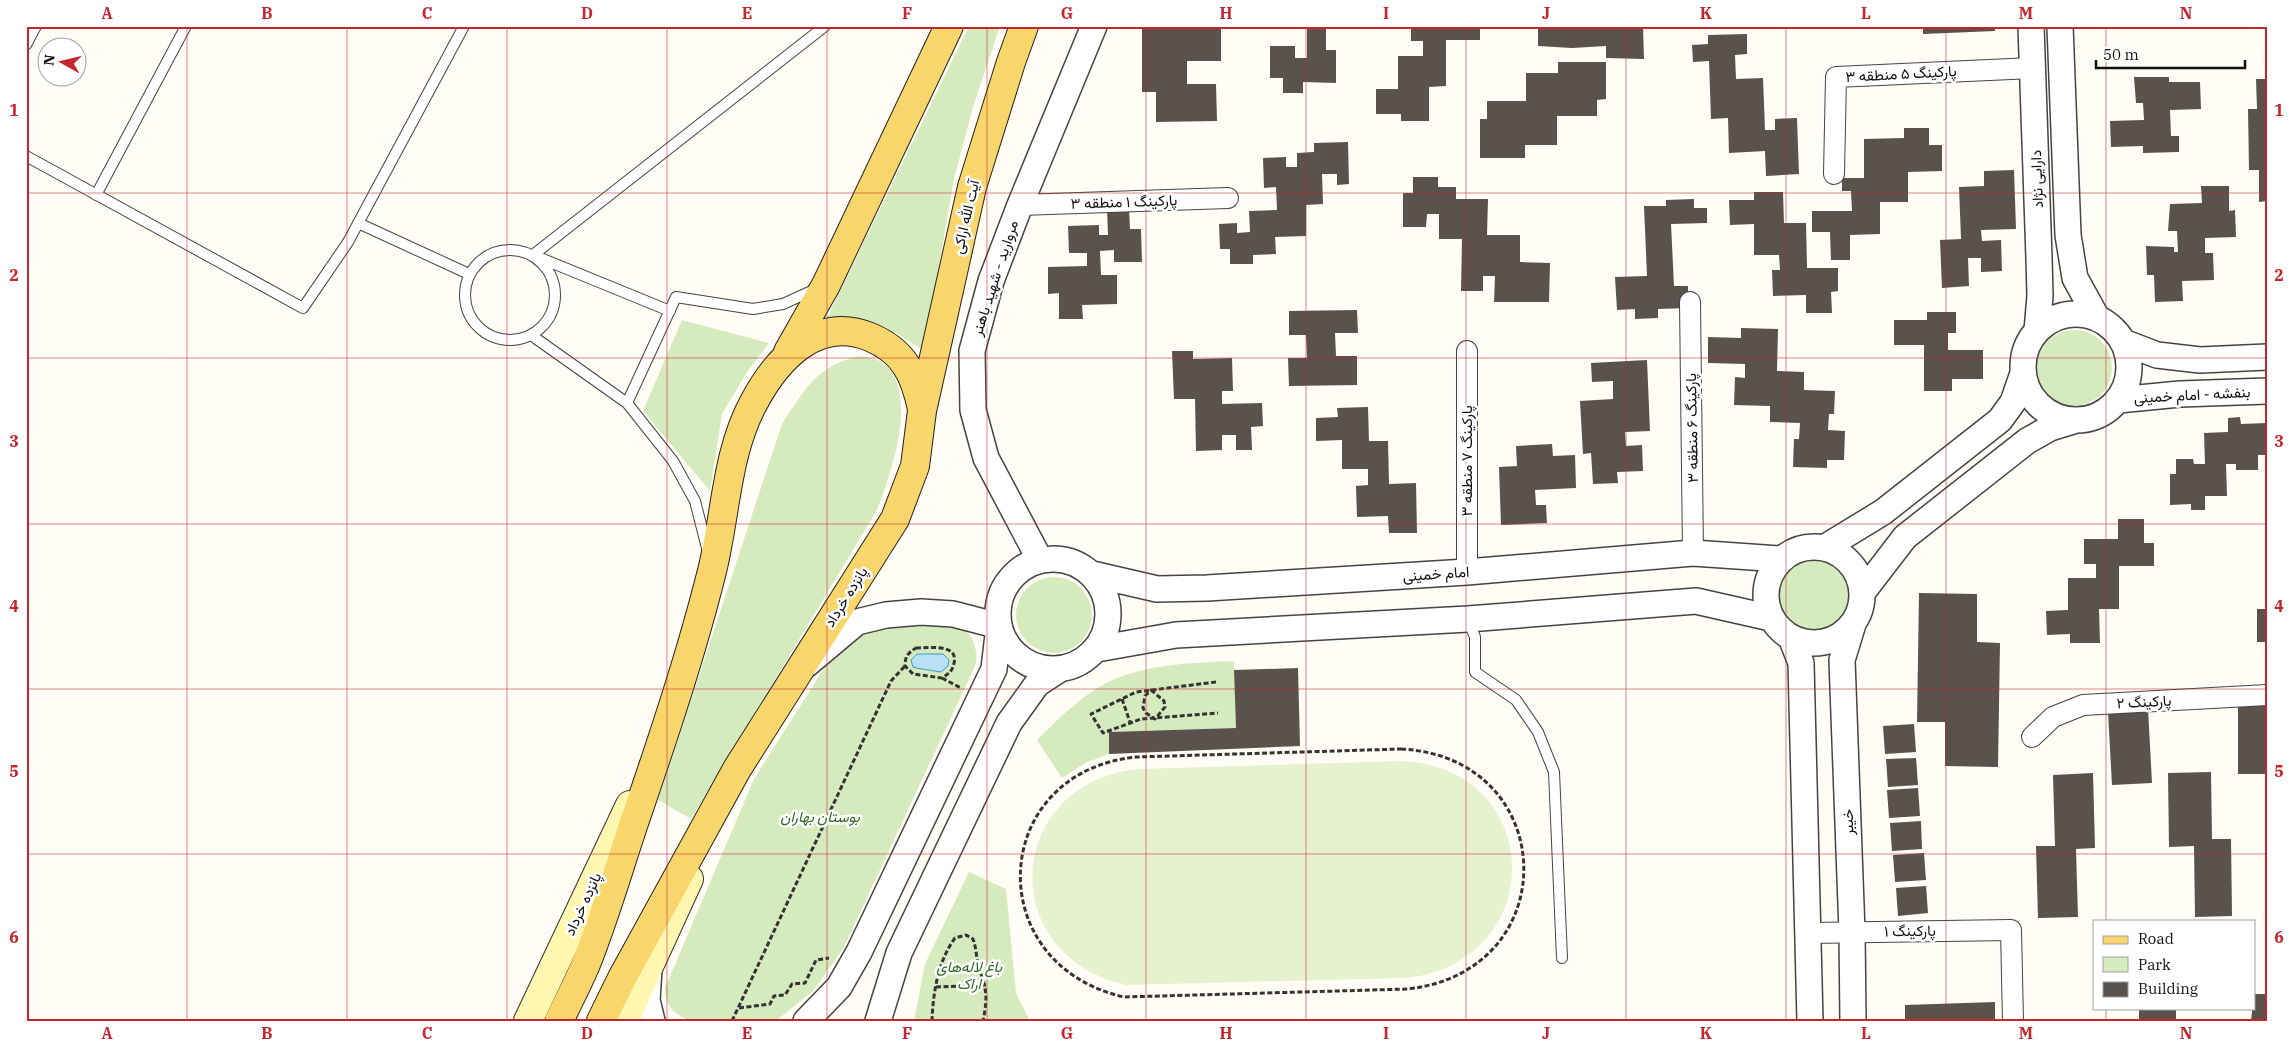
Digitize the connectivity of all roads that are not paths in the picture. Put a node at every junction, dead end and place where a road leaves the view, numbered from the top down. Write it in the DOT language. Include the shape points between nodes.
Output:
graph roads {
  1 [pos="36,26"];
  2 [pos="186,26"];
  3 [pos="464,26"];
  4 [pos="824,26"];
  5 [pos="950,26"];
  6 [pos="1024,26"];
  7 [pos="1094,26"];
  8 [pos="2031,26"];
  9 [pos="2060,26"];
  10 [pos="26,45"];
  11 [pos="2033,68"];
  12 [pos="26,156"];
  13 [pos="1834,174"];
  14 [pos="96,195"];
  15 [pos="1228,198"];
  16 [pos="1020,205"];
  17 [pos="358,223"];
  18 [pos="533,256"];
  19 [pos="469,274"];
  20 [pos="826,285"];
  21 [pos="1690,302"];
  22 [pos="670,311"];
  23 [pos="2097,318"];
  24 [pos="2037,331"];
  25 [pos="531,335"];
  26 [pos="2123,342"];
  27 [pos="1467,351"];
  28 [pos="786,358"];
  29 [pos="2267,358"];
  30 [pos="2023,373"];
  31 [pos="2267,392"];
  32 [pos="2118,400"];
  33 [pos="627,403"];
  34 [pos="922,411"];
  35 [pos="2076,420"];
  36 [pos="1824,548"];
  37 [pos="1693,553"];
  38 [pos="1781,559"];
  39 [pos="1040,560"];
  40 [pos="712,570"];
  41 [pos="1467,572"];
  42 [pos="1092,574"];
  43 [pos="1862,592"];
  44 [pos="1771,618"];
  45 [pos="1468,619"];
  46 [pos="1853,624"];
  47 [pos="999,626"];
  48 [pos="1792,640"];
  49 [pos="1097,649"];
  50 [pos="801,669"];
  51 [pos="1060,669"];
  52 [pos="2267,695"];
  53 [pos="664,734"];
  54 [pos="2032,737"];
  55 [pos="737,769"];
  56 [pos="1852,932"];
  57 [pos="1809,933"];
  58 [pos="1562,958"];
  59 [pos="650,967"];
  60 [pos="528,1021"];
  61 [pos="559,1021"];
  62 [pos="601,1021"];
  63 [pos="624,1021"];
  64 [pos="652,1021"];
  65 [pos="806,1021"];
  66 [pos="878,1021"];
  67 [pos="1810,1021"];
  68 [pos="1852,1021"];
  69 [pos="2013,1021"];
  1 -- 10 [label="lane"];
  2 -- 14 [label="lane"];
  3 -- 17 [label="lane"];
  4 -- 18 [label="lane"];
  5 -- 20 [label="main road"];
  6 -- 34 [label="main road, آیت الله اراکی" via="972,187"];
  7 -- 16 [label="street, مروارید - شهید باهنر"];
  8 -- 11 [label="street, دارایی نژاد"];
  9 -- 23 [label="street, دارایی نژاد" via="2068,234 2075,278"];
  11 -- 13 [label="street, پارکینگ ۵ منطقه ۳" via="1836,77"];
  11 -- 24 [label="street, دارایی نژاد" via="2040,287"];
  12 -- 14 [label="lane"];
  14 -- 17 [label="lane" via="303,308"];
  15 -- 16 [label="street, پارکینگ ۱ منطقه ۳"];
  16 -- 39 [label="street, مروارید - شهید باهنر" via="991,282 972,351 973,410 986,458"];
  17 -- 19 [label="lane"];
  18 -- 19 [label="lane" via="519,250 497,252 478,262"];
  18 -- 22 [label="lane"];
  18 -- 25 [label="lane" via="551,276 555,289 550,316"];
  19 -- 25 [label="lane" via="465,302 469,316 478,327 489,336 503,340 518,340"];
  20 -- 22 [label="lane" via="783,304 753,309 676,297"];
  20 -- 28 [label="main road"];
  21 -- 37 [label="street, پارکینگ ۶ منطقه ۳"];
  22 -- 33 [label="lane"];
  23 -- 24 [label="street" via="2071,314 2047,322"];
  23 -- 26 [label="street" via="2112,328"];
  24 -- 30 [label="street" via="2026,351"];
  25 -- 33 [label="lane"];
  26 -- 29 [label="street" via="2157,355 2200,360"];
  26 -- 32 [label="street" via="2129,371 2126,386"];
  27 -- 41 [label="street, پارکینگ ۷ منطقه ۳"];
  28 -- 34 [label="main road" via="803,342 816,336 845,330 860,333 894,349 909,369"];
  28 -- 40 [label="main road, پانزده خرداد" via="762,387 742,429 733,457"];
  30 -- 35 [label="street" via="2036,402 2054,415"];
  30 -- 36 [label="street" via="2013,402 2000,420 1883,512"];
  31 -- 32 [label="street, بنفشه - امام خمینی" via="2180,394"];
  32 -- 35 [label="street" via="2092,418"];
  33 -- 40 [label="lane" via="673,461 695,501"];
  34 -- 50 [label="main road, پانزده خرداد" via="915,466 895,520"];
  35 -- 43 [label="street" via="2050,428 2027,441 1905,537"];
  36 -- 38 [label="street" via="1809,547"];
  36 -- 43 [label="street" via="1851,564 1859,577"];
  37 -- 38 [label="street, امام خمینی"];
  37 -- 41 [label="street, امام خمینی"];
  38 -- 44 [label="street" via="1766,586"];
  39 -- 42 [label="street" via="1068,560"];
  39 -- 47 [label="street" via="1027,565 1007,585 1000,598"];
  40 -- 53 [label="main road, پانزده خرداد"];
  41 -- 42 [label="street, امام خمینی" via="1167,588"];
  42 -- 49 [label="street" via="1108,602 1107,626"];
  43 -- 46 [label="street" via="1860,609"];
  44 -- 45 [label="street" via="1696,601"];
  44 -- 48 [label="street"];
  45 -- 49 [label="street" via="1176,635"];
  45 -- 58 [label="lane" via="1475,638 1475,672 1516,700 1538,732 1554,772"];
  46 -- 48 [label="street" via="1826,642 1810,644"];
  46 -- 56 [label="street, خیبر" via="1842,660"];
  47 -- 50 [label="street" via="953,614 886,615 857,622"];
  47 -- 51 [label="street" via="1005,641 1028,664"];
  47 -- 65 [label="street" via="991,676 859,952 839,987"];
  48 -- 57 [label="street" via="1801,663"];
  49 -- 51 [label="street" via="1076,665"];
  50 -- 55 [label="main road, پانزده خرداد"];
  51 -- 66 [label="street" via="1037,684 1009,723 899,953"];
  52 -- 54 [label="street, پارکینگ ۲" via="2083,705 2052,717"];
  53 -- 60 [label="main road, پانزده خرداد"];
  53 -- 61 [label="main road, پانزده خرداد" via="586,964"];
  55 -- 59 [label="main road, پانزده خرداد"];
  55 -- 62 [label="main road, پانزده خرداد"];
  56 -- 57 [label="street, پارکینگ ۱"];
  56 -- 68 [label="street, خیبر"];
  56 -- 69 [label="street, پارکینگ ۱" via="2011,930"];
  57 -- 67 [label="street"];
  59 -- 63 [label="main road, پانزده خرداد"];
  59 -- 64 [label="street" via="647,1000"];
}
